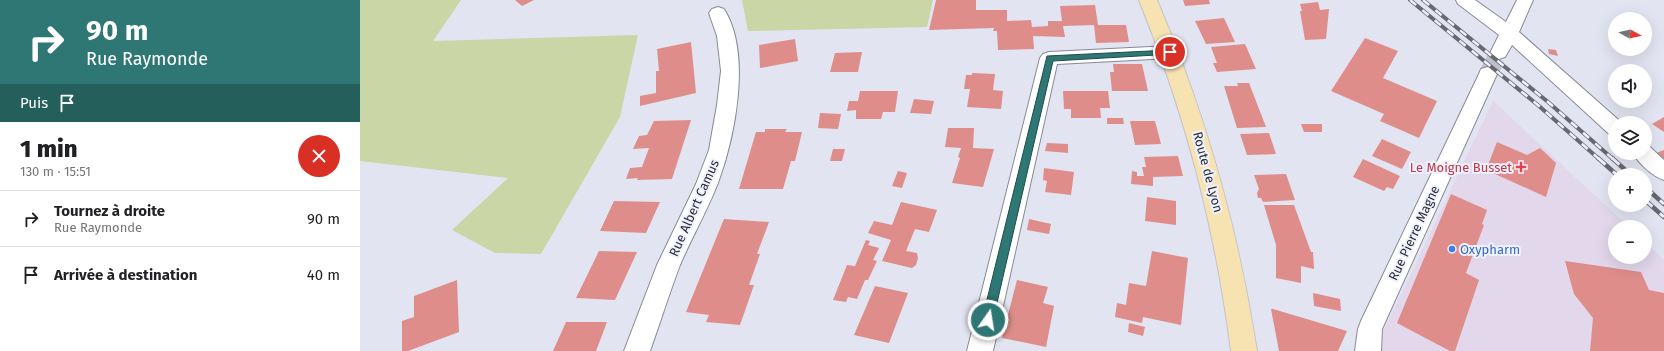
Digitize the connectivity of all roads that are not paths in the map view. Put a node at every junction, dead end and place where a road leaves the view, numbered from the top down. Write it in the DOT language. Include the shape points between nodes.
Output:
graph roads {
  1 [pos="1148,0"];
  2 [pos="1464,0"];
  3 [pos="1525,0"];
  4 [pos="718,13"];
  5 [pos="1510,33"];
  6 [pos="1170,52"];
  7 [pos="1499,53"];
  8 [pos="1488,74"];
  9 [pos="1608,122"];
  10 [pos="1651,160"];
  11 [pos="1664,172"];
  12 [pos="637,351"];
  13 [pos="980,351"];
  14 [pos="1244,351"];
  15 [pos="1368,351"];
  1 -- 6 [label="main road, Route de Lyon"];
  2 -- 5 [label="street"];
  3 -- 5 [label="street"];
  4 -- 12 [label="street, Rue Albert Camus" via="726,36 730,70 719,150 707,184 669,265"];
  5 -- 7 [label="street"];
  5 -- 9 [label="street"];
  6 -- 13 [label="street" via="1049,58"];
  6 -- 14 [label="main road, Route de Lyon" via="1211,178 1229,255"];
  8 -- 15 [label="street, Rue Pierre Magne" via="1370,329"];
  10 -- 11 [label="street"];
}
